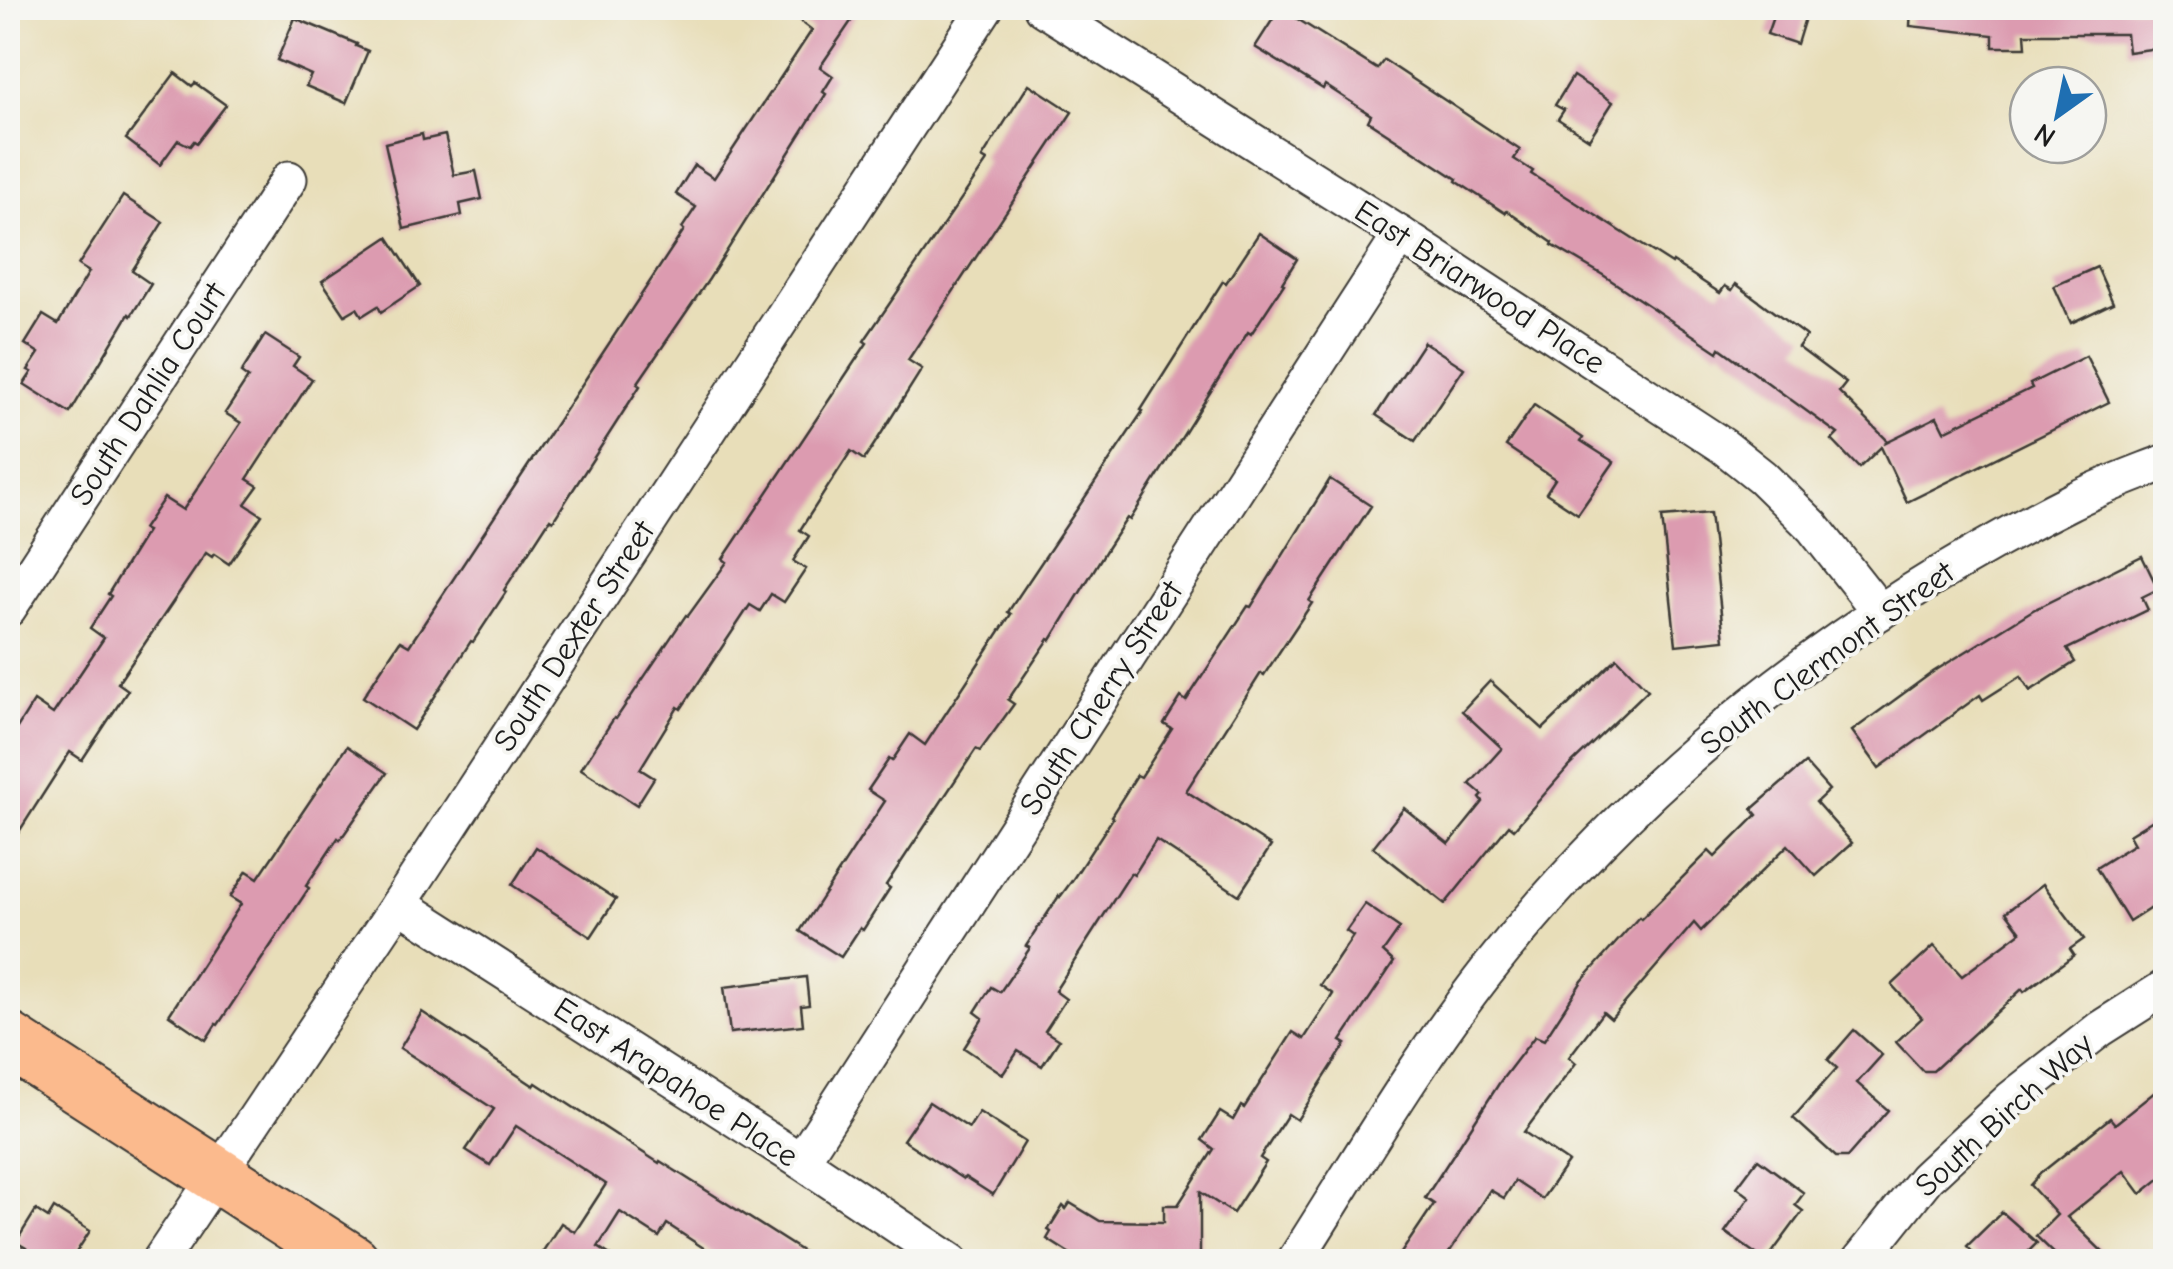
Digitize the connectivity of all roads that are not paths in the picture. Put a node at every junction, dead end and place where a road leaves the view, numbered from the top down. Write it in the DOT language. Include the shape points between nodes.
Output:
graph roads {
  1 [pos="984,8"];
  2 [pos="1042,8"];
  3 [pos="289,179"];
  4 [pos="1401,234"];
  5 [pos="2166,462"];
  6 [pos="8,608"];
  7 [pos="1880,612"];
  8 [pos="399,904"];
  9 [pos="2166,987"];
  10 [pos="8,1040"];
  11 [pos="801,1161"];
  12 [pos="216,1175"];
  13 [pos="159,1262"];
  14 [pos="352,1262"];
  15 [pos="952,1262"];
  16 [pos="1294,1262"];
  17 [pos="1859,1262"];
  1 -- 8 [label="street, South Dexter Street"];
  2 -- 4 [label="street, East Briarwood Place"];
  3 -- 6 [label="street, South Dahlia Court"];
  4 -- 7 [label="street, East Briarwood Place" via="1762,477"];
  4 -- 11 [label="street, South Cherry Street"];
  5 -- 7 [label="street, South Clermont Street" via="2070,502"];
  7 -- 16 [label="street, South Clermont Street" via="1752,703 1666,776 1562,881 1417,1068"];
  8 -- 11 [label="street, East Arapahoe Place"];
  8 -- 12 [label="street, South Dexter Street"];
  9 -- 17 [label="street, South Birch Way" via="2011,1099 1926,1178"];
  10 -- 12 [label="main road"];
  11 -- 15 [label="street, East Arapahoe Place"];
  12 -- 13 [label="street, South Dexter Street"];
  12 -- 14 [label="main road"];
}
